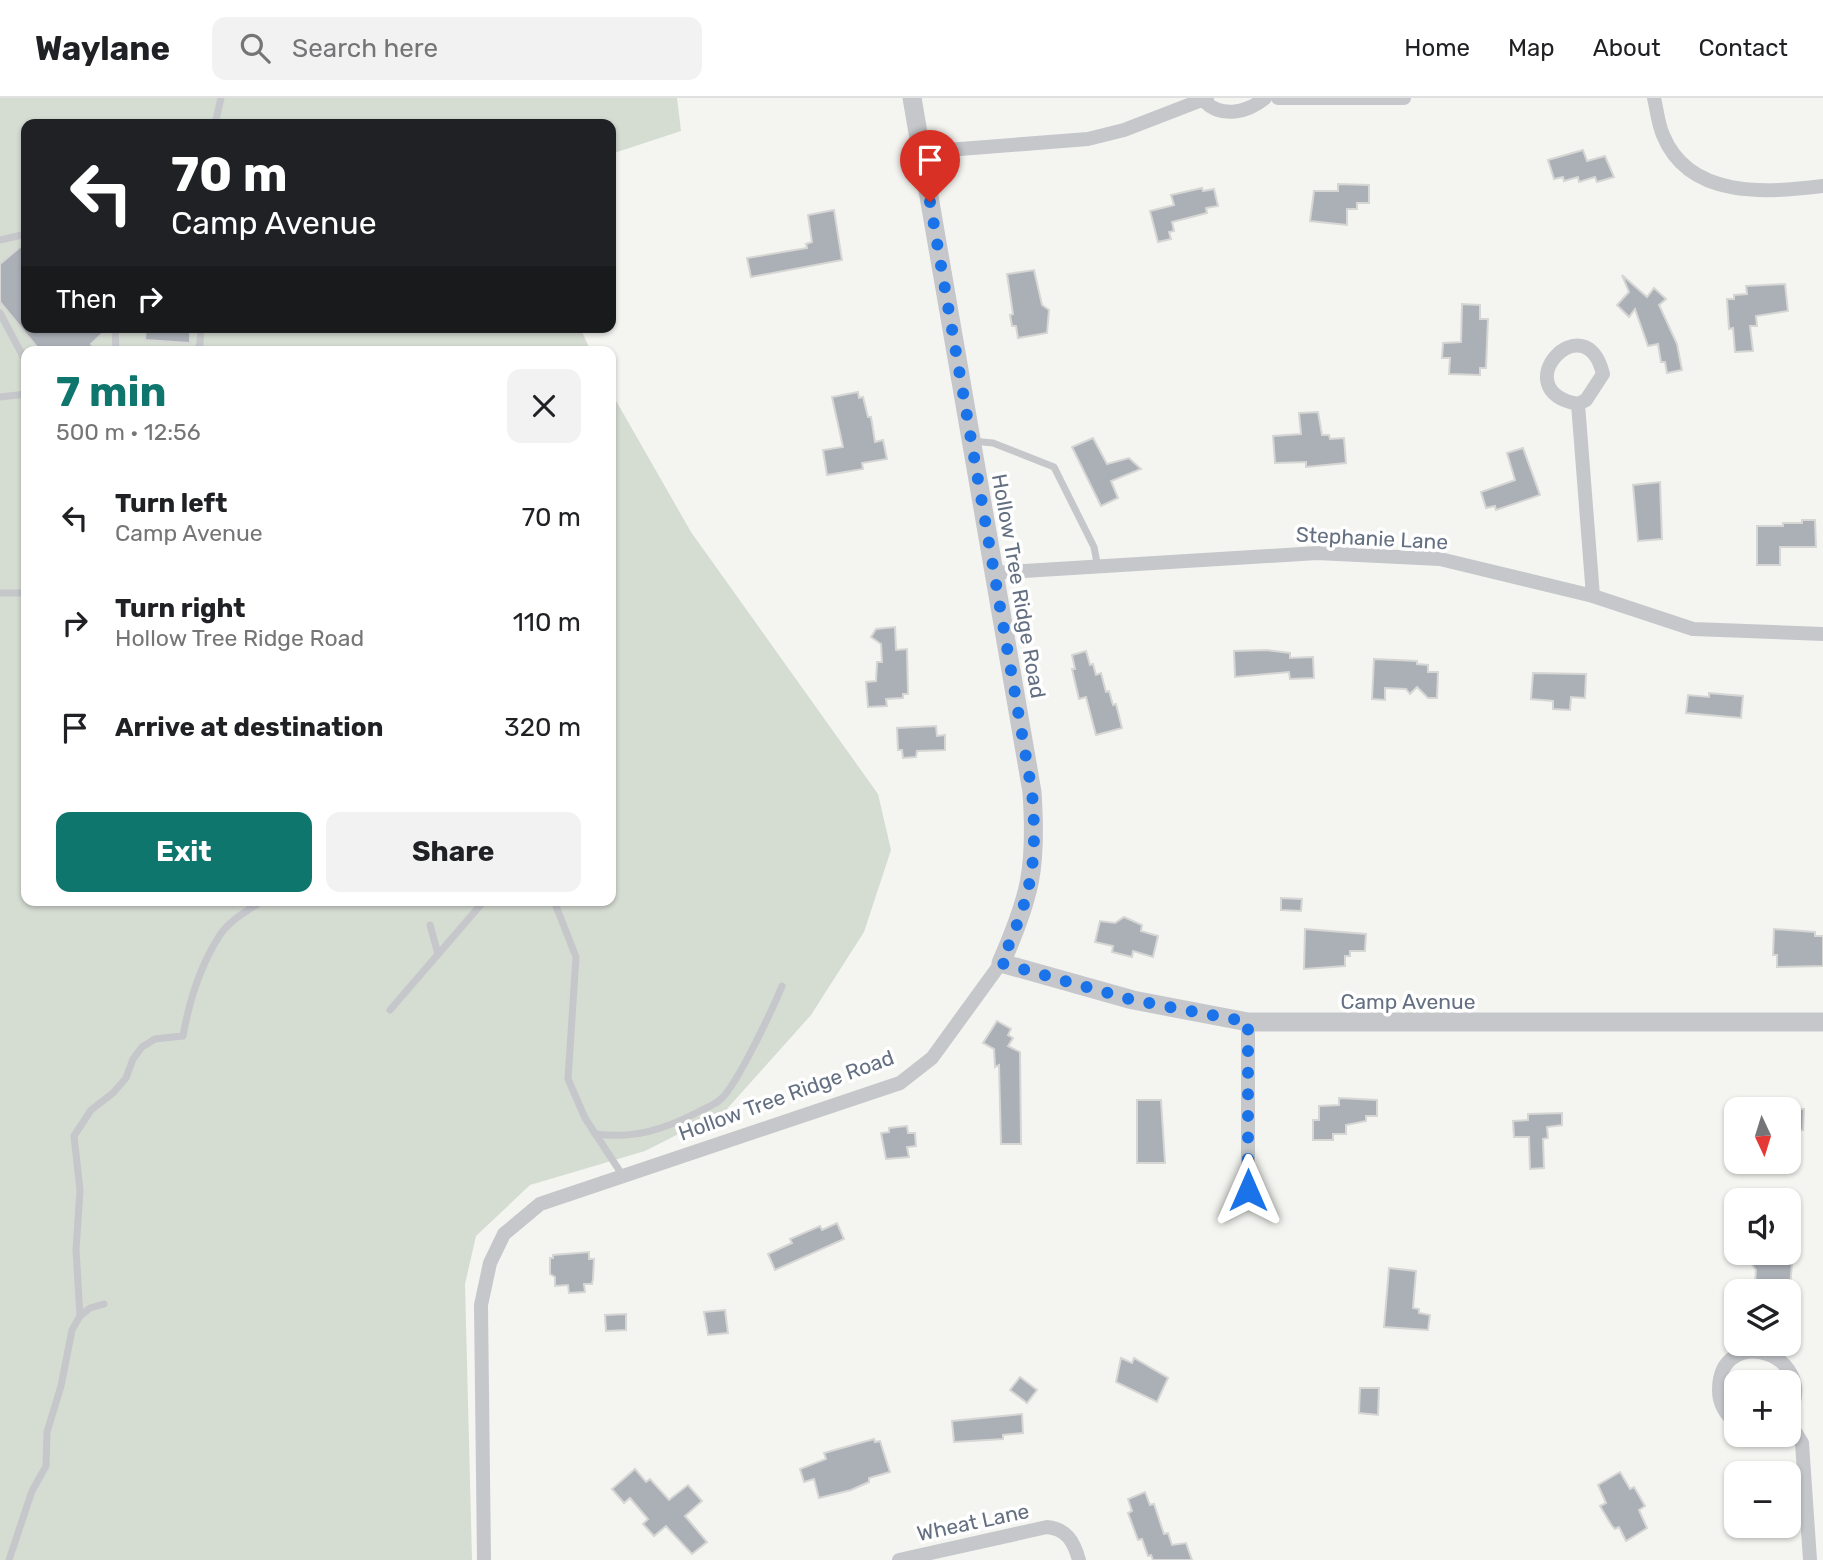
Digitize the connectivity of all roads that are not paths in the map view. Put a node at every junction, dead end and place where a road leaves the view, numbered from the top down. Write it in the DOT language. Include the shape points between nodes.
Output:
graph roads {
  1 [pos="220,98"];
  2 [pos="912,98"];
  3 [pos="1265,98"];
  4 [pos="1278,98"];
  5 [pos="1404,98"];
  6 [pos="1654,98"];
  7 [pos="1206,100"];
  8 [pos="216,119"];
  9 [pos="921,152"];
  10 [pos="1823,186"];
  11 [pos="21,235"];
  12 [pos="0,240"];
  13 [pos="0,313"];
  14 [pos="21,353"];
  15 [pos="21,396"];
  16 [pos="0,397"];
  17 [pos="1578,404"];
  18 [pos="971,441"];
  19 [pos="1098,568"];
  20 [pos="993,573"];
  21 [pos="0,593"];
  22 [pos="21,593"];
  23 [pos="1593,596"];
  24 [pos="1823,634"];
  25 [pos="254,906"];
  26 [pos="480,906"];
  27 [pos="556,906"];
  28 [pos="430,925"];
  29 [pos="438,954"];
  30 [pos="1001,963"];
  31 [pos="782,986"];
  32 [pos="390,1010"];
  33 [pos="1248,1022"];
  34 [pos="1823,1022"];
  35 [pos="595,1134"];
  36 [pos="623,1176"];
  37 [pos="1248,1190"];
  38 [pos="104,1304"];
  39 [pos="80,1316"];
  40 [pos="1726,1370"];
  41 [pos="1792,1370"];
  42 [pos="1724,1374"];
  43 [pos="1724,1410"];
  44 [pos="1801,1441"];
  45 [pos="9,1560"];
  46 [pos="484,1560"];
  47 [pos="899,1560"];
  48 [pos="1079,1560"];
  49 [pos="1810,1560"];
  1 -- 8 [label="lane"];
  2 -- 9 [label="street, Hollow Tree Ridge Road"];
  3 -- 7 [label="street" via="1235,113 1208,105"];
  4 -- 5 [label="street"];
  6 -- 10 [label="street" via="1663,135 1681,165 1704,180 1744,190"];
  7 -- 9 [label="street" via="1088,139"];
  9 -- 18 [label="street, Hollow Tree Ridge Road"];
  11 -- 12 [label="lane"];
  13 -- 14 [label="lane"];
  15 -- 16 [label="lane"];
  17 -- 23 [label="street"];
  18 -- 19 [label="lane" via="993,443 1054,467 1094,547"];
  18 -- 20 [label="street, Hollow Tree Ridge Road"];
  19 -- 20 [label="street, Stephanie Lane"];
  19 -- 23 [label="street, Stephanie Lane" via="1317,553 1440,559"];
  20 -- 30 [label="street, Hollow Tree Ridge Road" via="1032,792 1035,837 1033,874"];
  21 -- 22 [label="lane"];
  23 -- 24 [label="street, Stephanie Lane" via="1693,629"];
  25 -- 39 [label="lane" via="220,935 198,979 183,1036 155,1039 142,1047 126,1078 91,1110 74,1136 80,1190 76,1250"];
  26 -- 29 [label="lane"];
  27 -- 35 [label="lane" via="576,957 568,1079"];
  28 -- 29 [label="lane"];
  29 -- 32 [label="lane"];
  30 -- 33 [label="street, Camp Avenue" via="1133,1000"];
  30 -- 36 [label="street, Hollow Tree Ridge Road" via="932,1058 900,1083"];
  31 -- 35 [label="lane" via="722,1099 643,1135"];
  33 -- 34 [label="street, Camp Avenue"];
  33 -- 37 [label="street"];
  35 -- 36 [label="lane"];
  36 -- 46 [label="street, Hollow Tree Ridge Road" via="540,1204 504,1234 490,1263 481,1305"];
  38 -- 39 [label="lane"];
  39 -- 45 [label="lane" via="72,1330 47,1432 46,1466 32,1491"];
  40 -- 41 [label="street" via="1748,1351 1772,1352"];
  42 -- 43 [label="street" via="1719,1387"];
  44 -- 49 [label="street"];
  47 -- 48 [label="street, Wheat Lane" via="1047,1527 1071,1538"];
}
